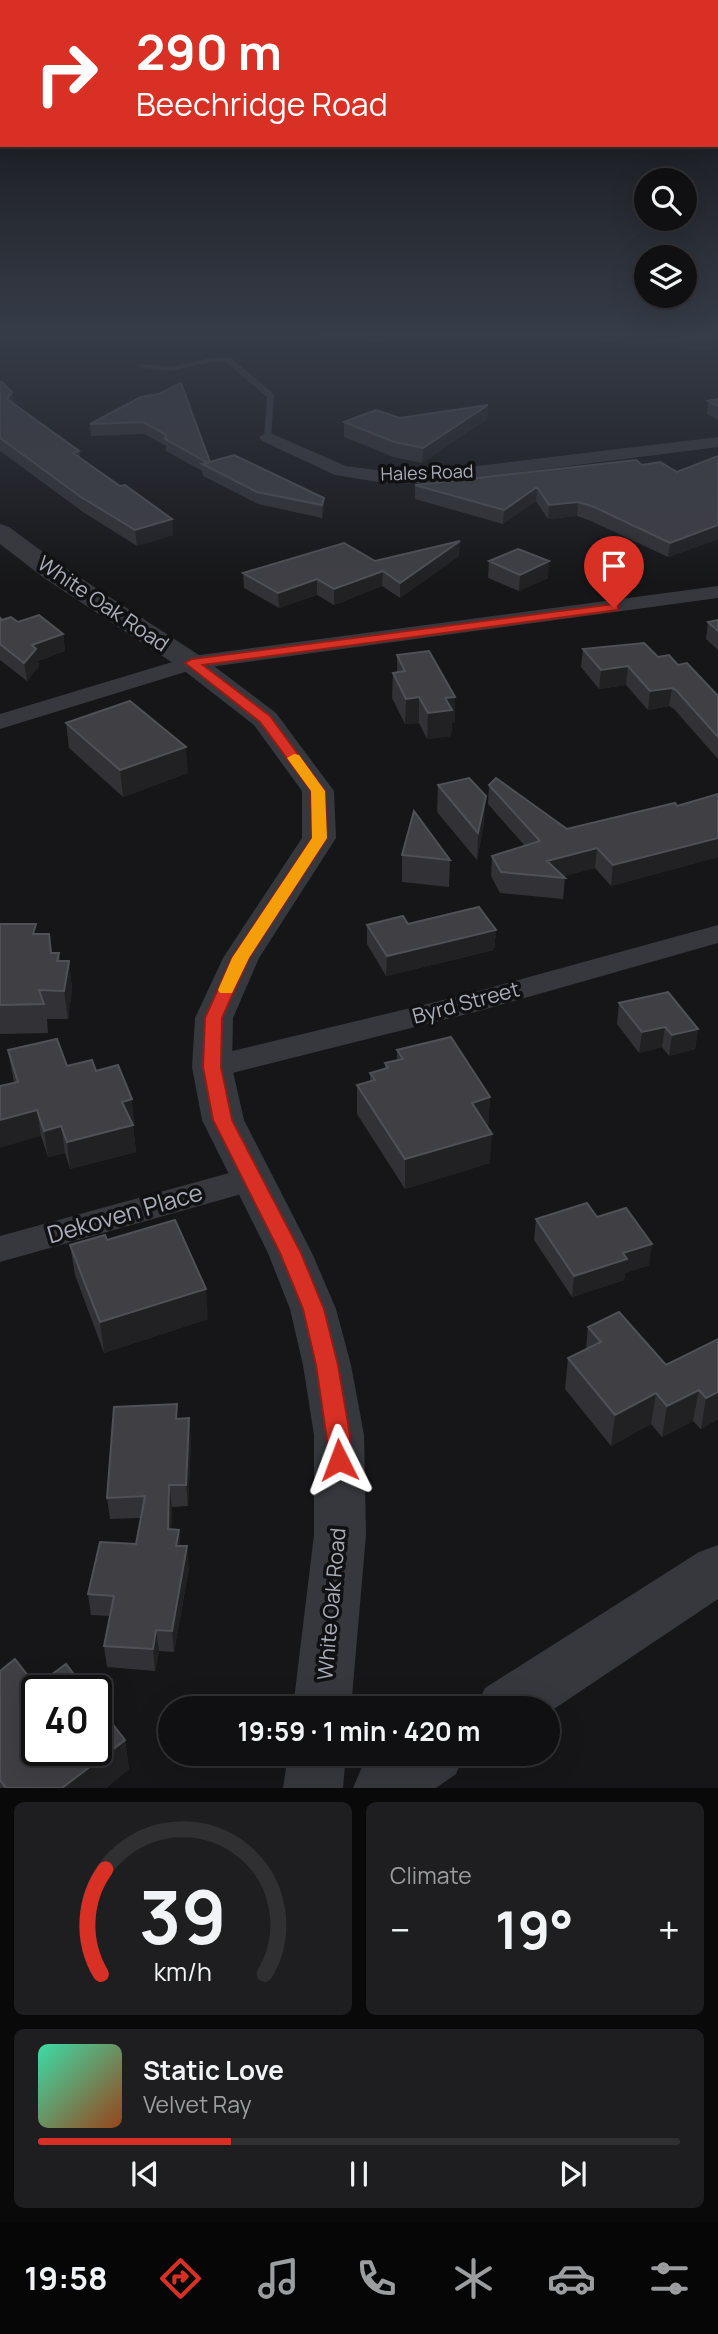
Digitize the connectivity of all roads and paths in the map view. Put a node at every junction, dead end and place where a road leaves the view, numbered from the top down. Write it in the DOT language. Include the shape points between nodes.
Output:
graph roads {
  1 [pos="269,417"];
  2 [pos="268,437"];
  3 [pos="718,442"];
  4 [pos="0,532"];
  5 [pos="718,592"];
  6 [pos="192,663"];
  7 [pos="0,722"];
  8 [pos="718,934"];
  9 [pos="212,1067"];
  10 [pos="251,1179"];
  11 [pos="0,1249"];
  12 [pos="718,1569"];
  13 [pos="323,1696"];
  14 [pos="523,1696"];
  15 [pos="316,1766"];
  16 [pos="417,1766"];
  17 [pos="313,1788"];
  18 [pos="383,1788"];
  1 -- 2 [label="lane"];
  2 -- 3 [label="street, Hales Road" via="342,471 391,478 444,476"];
  4 -- 6 [label="street, White Oak Road"];
  5 -- 6 [label="street"];
  6 -- 7 [label="street"];
  6 -- 9 [label="street, White Oak Road" via="265,719 318,791 319,838 241,958 214,1018"];
  8 -- 9 [label="street, Byrd Street" via="468,1004"];
  9 -- 10 [label="street, White Oak Road" via="223,1120"];
  10 -- 11 [label="street, Dekoven Place"];
  10 -- 13 [label="street, White Oak Road" via="313,1309 338,1435 340,1535"];
  12 -- 14 [label="street"];
  15 -- 17 [label="street"];
  16 -- 18 [label="street"];
}
